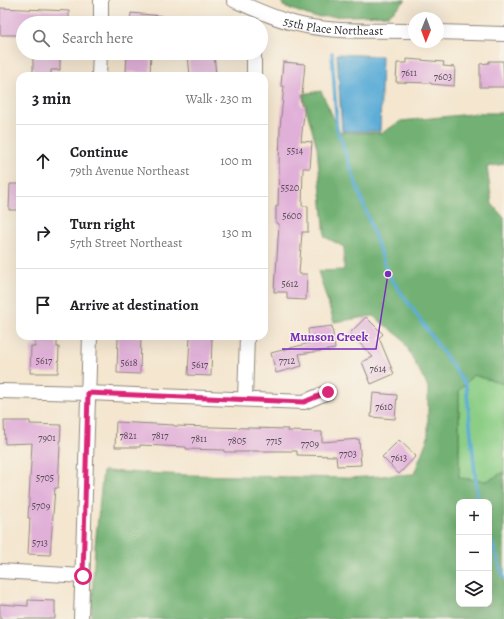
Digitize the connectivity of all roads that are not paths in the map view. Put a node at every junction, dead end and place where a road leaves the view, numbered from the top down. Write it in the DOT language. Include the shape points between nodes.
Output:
graph roads {
  1 [pos="102,0"];
  2 [pos="234,0"];
  3 [pos="101,16"];
  4 [pos="255,16"];
  5 [pos="268,19"];
  6 [pos="408,32"];
  7 [pos="444,32"];
  8 [pos="504,34"];
  9 [pos="100,60"];
  10 [pos="254,60"];
  11 [pos="99,72"];
  12 [pos="254,72"];
  13 [pos="90,340"];
  14 [pos="247,340"];
  15 [pos="0,391"];
  16 [pos="328,392"];
  17 [pos="88,393"];
  18 [pos="245,399"];
  19 [pos="0,571"];
  20 [pos="83,576"];
  21 [pos="81,619"];
  1 -- 3 [label="street"];
  2 -- 4 [label="street, 55th Place Northeast"];
  5 -- 6 [label="street, 55th Place Northeast" via="330,29"];
  7 -- 8 [label="street"];
  9 -- 11 [label="street"];
  10 -- 12 [label="street"];
  13 -- 17 [label="street"];
  14 -- 18 [label="street"];
  15 -- 17 [label="street"];
  16 -- 18 [label="street" via="304,402"];
  17 -- 18 [label="street"];
  17 -- 20 [label="street"];
  19 -- 20 [label="street"];
  20 -- 21 [label="street"];
}
